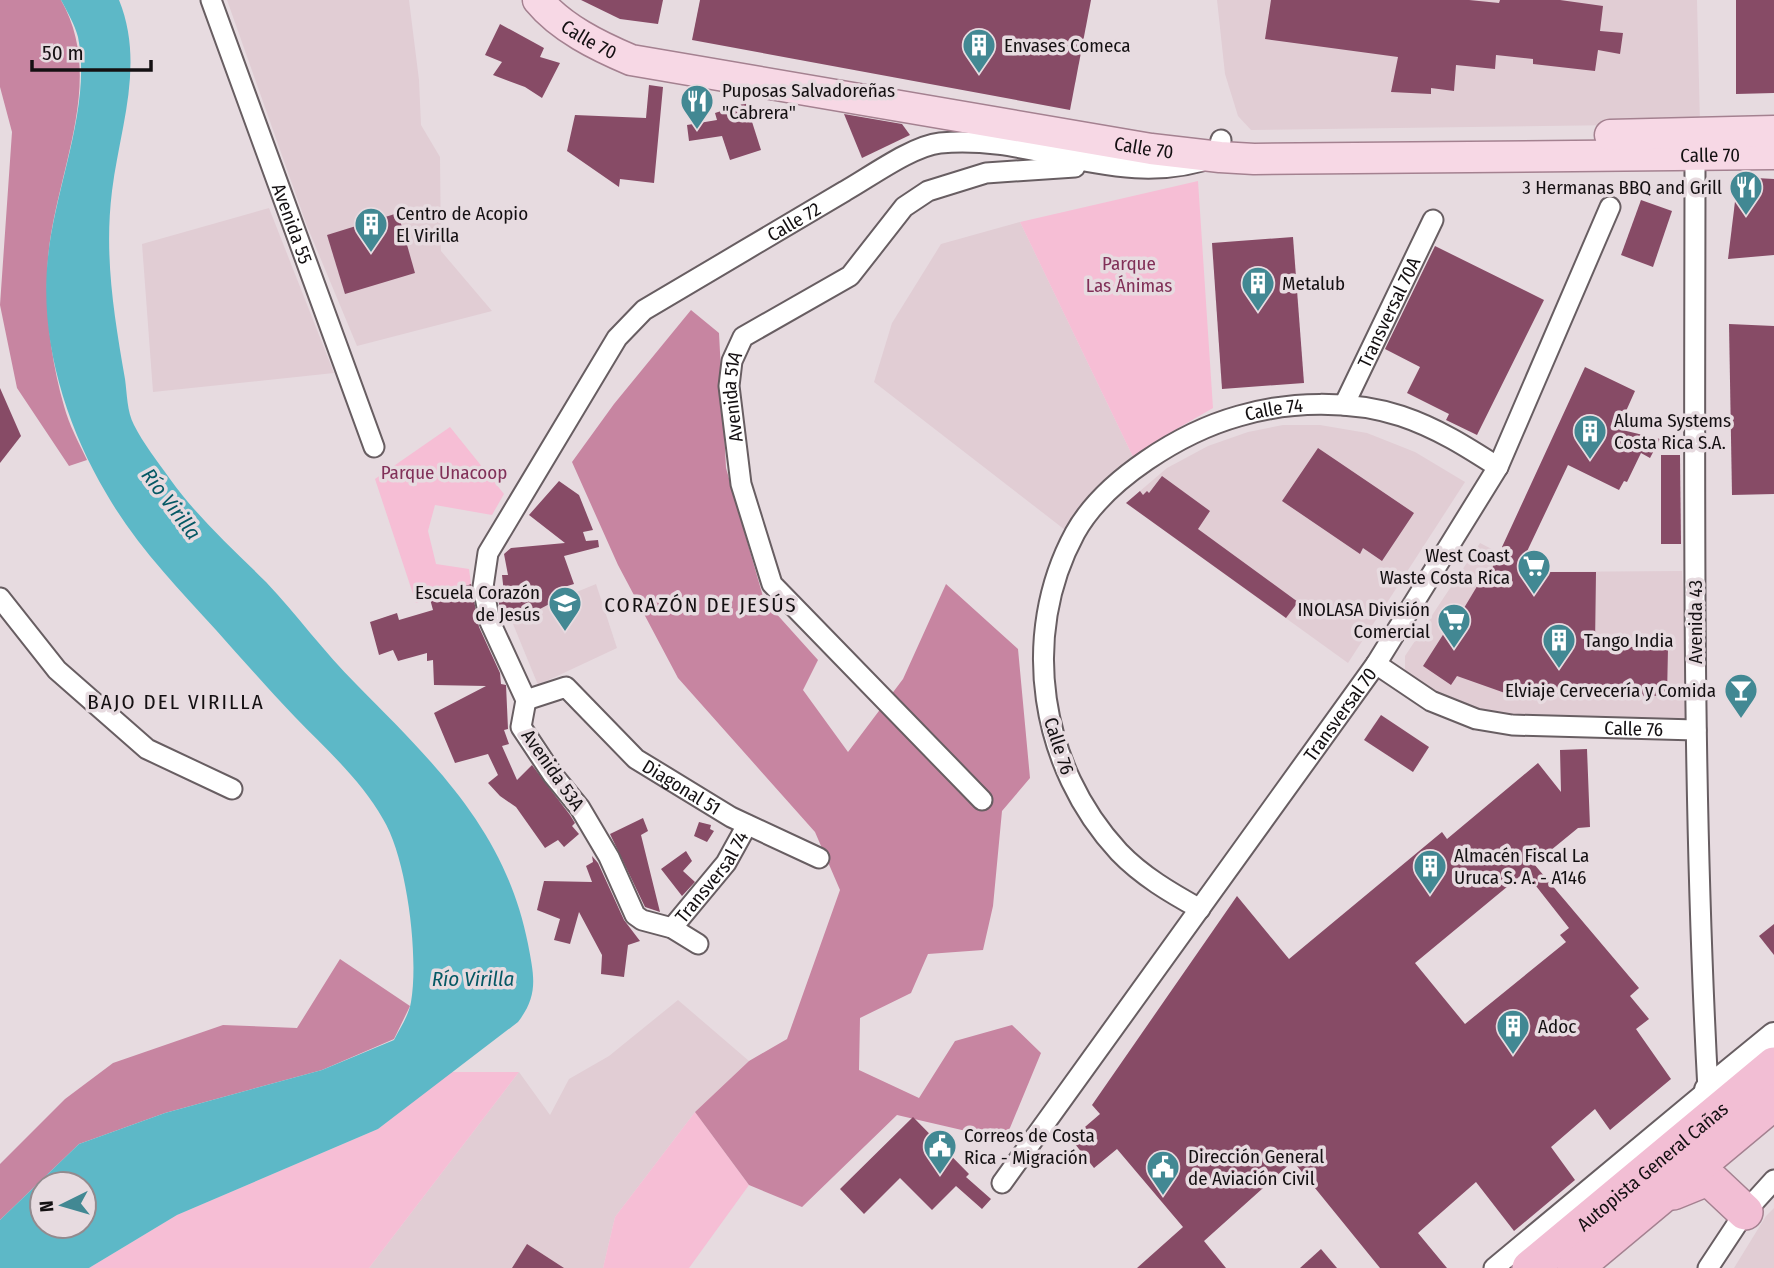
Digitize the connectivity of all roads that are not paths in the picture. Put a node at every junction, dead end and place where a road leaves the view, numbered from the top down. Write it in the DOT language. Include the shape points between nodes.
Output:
graph roads {
  1 [pos="211,0"];
  2 [pos="538,0"];
  3 [pos="566,0"];
  4 [pos="1774,131"];
  5 [pos="1219,148"];
  6 [pos="1774,153"];
  7 [pos="1695,154"];
  8 [pos="1118,167"];
  9 [pos="1610,207"];
  10 [pos="1433,220"];
  11 [pos="1344,405"];
  12 [pos="374,447"];
  13 [pos="1499,467"];
  14 [pos="1076,532"];
  15 [pos="488,553"];
  16 [pos="0,598"];
  17 [pos="1376,664"];
  18 [pos="526,700"];
  19 [pos="1696,730"];
  20 [pos="232,789"];
  21 [pos="982,800"];
  22 [pos="747,825"];
  23 [pos="818,858"];
  24 [pos="1200,909"];
  25 [pos="672,929"];
  26 [pos="698,944"];
  27 [pos="1774,1036"];
  28 [pos="1774,1065"];
  29 [pos="1708,1090"];
  30 [pos="1774,1102"];
  31 [pos="1774,1180"];
  32 [pos="1002,1183"];
  33 [pos="1650,1186"];
  34 [pos="1745,1212"];
  35 [pos="1494,1268"];
  36 [pos="1530,1268"];
  37 [pos="1575,1268"];
  38 [pos="1708,1268"];
  1 -- 12 [label="street, Avenida 55"];
  2 -- 5 [label="main road, Calle 70" via="568,26 631,60 1141,147"];
  3 -- 5 [label="main road, Calle 70" via="609,31 639,42"];
  4 -- 5 [label="main road, Calle 70" via="1272,142"];
  5 -- 7 [label="main road, Calle 70" via="1255,159"];
  5 -- 8 [label="street, Calle 72" via="1194,165 1160,170"];
  6 -- 7 [label="main road, Calle 70"];
  7 -- 19 [label="street, Avenida 43"];
  8 -- 15 [label="street, Calle 72" via="1017,148 937,143 863,181 644,310 617,338"];
  8 -- 21 [label="street, Avenida 51A" via="986,173 928,191 904,207 850,276 743,337 732,361 729,386 741,484 772,584"];
  9 -- 13 [label="street, Transversal 70"];
  10 -- 11 [label="street, Transversal 70A"];
  11 -- 13 [label="street, Calle 74" via="1399,415 1451,437"];
  11 -- 14 [label="street, Calle 74" via="1257,410 1185,436 1125,478"];
  13 -- 17 [label="street, Transversal 70"];
  14 -- 24 [label="street, Calle 76" via="1056,577 1045,625 1043,675 1049,724 1088,814 1119,853 1157,885"];
  15 -- 18 [label="street, Avenida 53A" via="483,587 489,622"];
  16 -- 20 [label="street" via="57,670 147,749"];
  17 -- 19 [label="street, Calle 76" via="1432,701 1476,719 1512,725"];
  17 -- 24 [label="street, Transversal 70"];
  18 -- 22 [label="street, Diagonal 51" via="566,687 636,759"];
  18 -- 25 [label="street, Avenida 53A" via="521,727 580,807 635,915"];
  19 -- 29 [label="street, Avenida 43"];
  22 -- 23 [label="street, Diagonal 51"];
  22 -- 25 [label="street, Transversal 74" via="726,863"];
  24 -- 32 [label="street, Transversal 70"];
  25 -- 26 [label="street, Avenida 53A"];
  27 -- 29 [label="main road"];
  28 -- 33 [label="highway, Autopista General Cañas"];
  29 -- 33 [label="highway"];
  29 -- 35 [label="street"];
  30 -- 33 [label="highway, Autopista General Cañas"];
  31 -- 34 [label="street"];
  33 -- 34 [label="highway" via="1705,1179"];
  33 -- 36 [label="highway, Autopista General Cañas"];
  33 -- 37 [label="highway, Autopista General Cañas"];
  34 -- 38 [label="street"];
}
